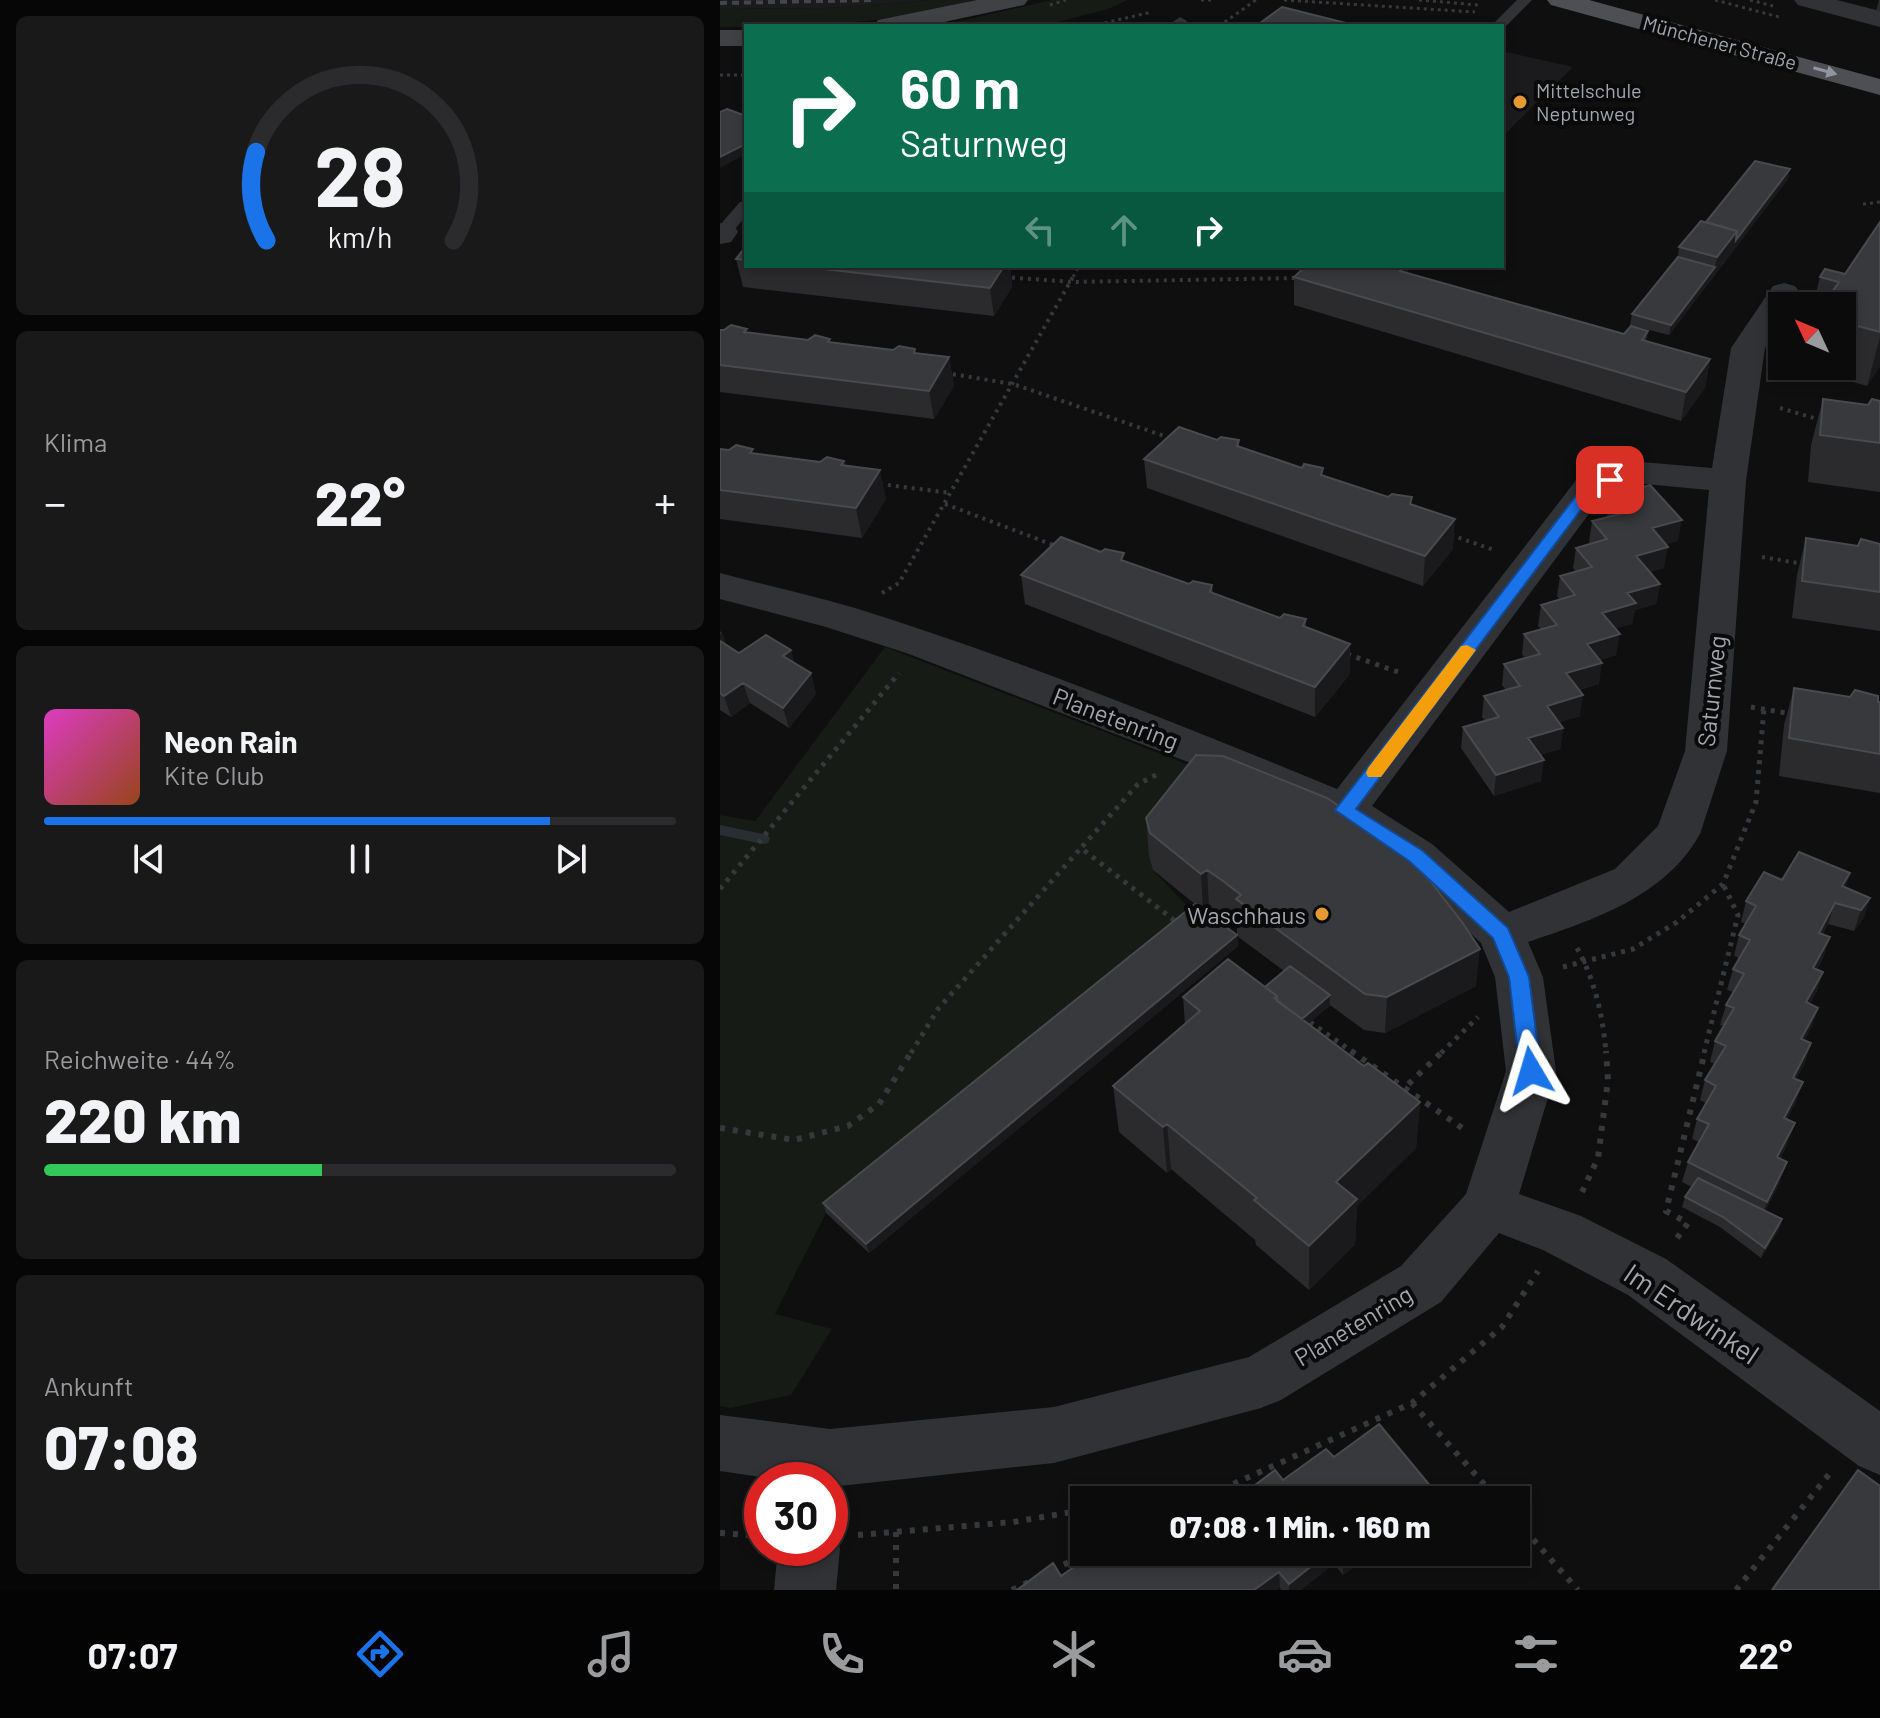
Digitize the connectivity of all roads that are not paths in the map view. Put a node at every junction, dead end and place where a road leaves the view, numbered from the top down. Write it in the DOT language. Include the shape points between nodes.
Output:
graph roads {
  1 [pos="1015,0"];
  2 [pos="1525,0"];
  3 [pos="1560,0"];
  4 [pos="1807,0"];
  5 [pos="1880,19"];
  6 [pos="1504,21"];
  7 [pos="897,24"];
  8 [pos="720,38"];
  9 [pos="744,38"];
  10 [pos="1880,87"];
  11 [pos="744,208"];
  12 [pos="722,234"];
  13 [pos="1768,317"];
  14 [pos="1728,481"];
  15 [pos="720,586"];
  16 [pos="1345,810"];
  17 [pos="1510,955"];
  18 [pos="1489,1206"];
  19 [pos="1871,1439"];
  20 [pos="720,1443"];
  21 [pos="798,1462"];
  22 [pos="848,1466"];
  23 [pos="816,1566"];
  24 [pos="805,1590"];
  1 -- 7 [label="main road"];
  2 -- 6 [label="lane"];
  3 -- 10 [label="main road, Münchener Straße, one-way"];
  4 -- 5 [label="street"];
  8 -- 9 [label="main road"];
  11 -- 12 [label="lane"];
  13 -- 14 [label="street, Saturnweg" via="1748,348"];
  14 -- 16 [label="street" via="1630,472 1590,487"];
  14 -- 17 [label="street, Saturnweg" via="1706,751 1678,834 1631,881 1557,914"];
  15 -- 16 [label="street, Planetenring" via="923,645"];
  16 -- 17 [label="street, Planetenring" via="1416,856"];
  17 -- 18 [label="street, Planetenring" via="1531,1071"];
  18 -- 19 [label="street, Im Erdwinkel" via="1562,1233 1647,1277"];
  18 -- 22 [label="street, Planetenring" via="1421,1284 1261,1381 1054,1435"];
  20 -- 21 [label="street, Planetenring"];
  23 -- 24 [label="street"];
}
